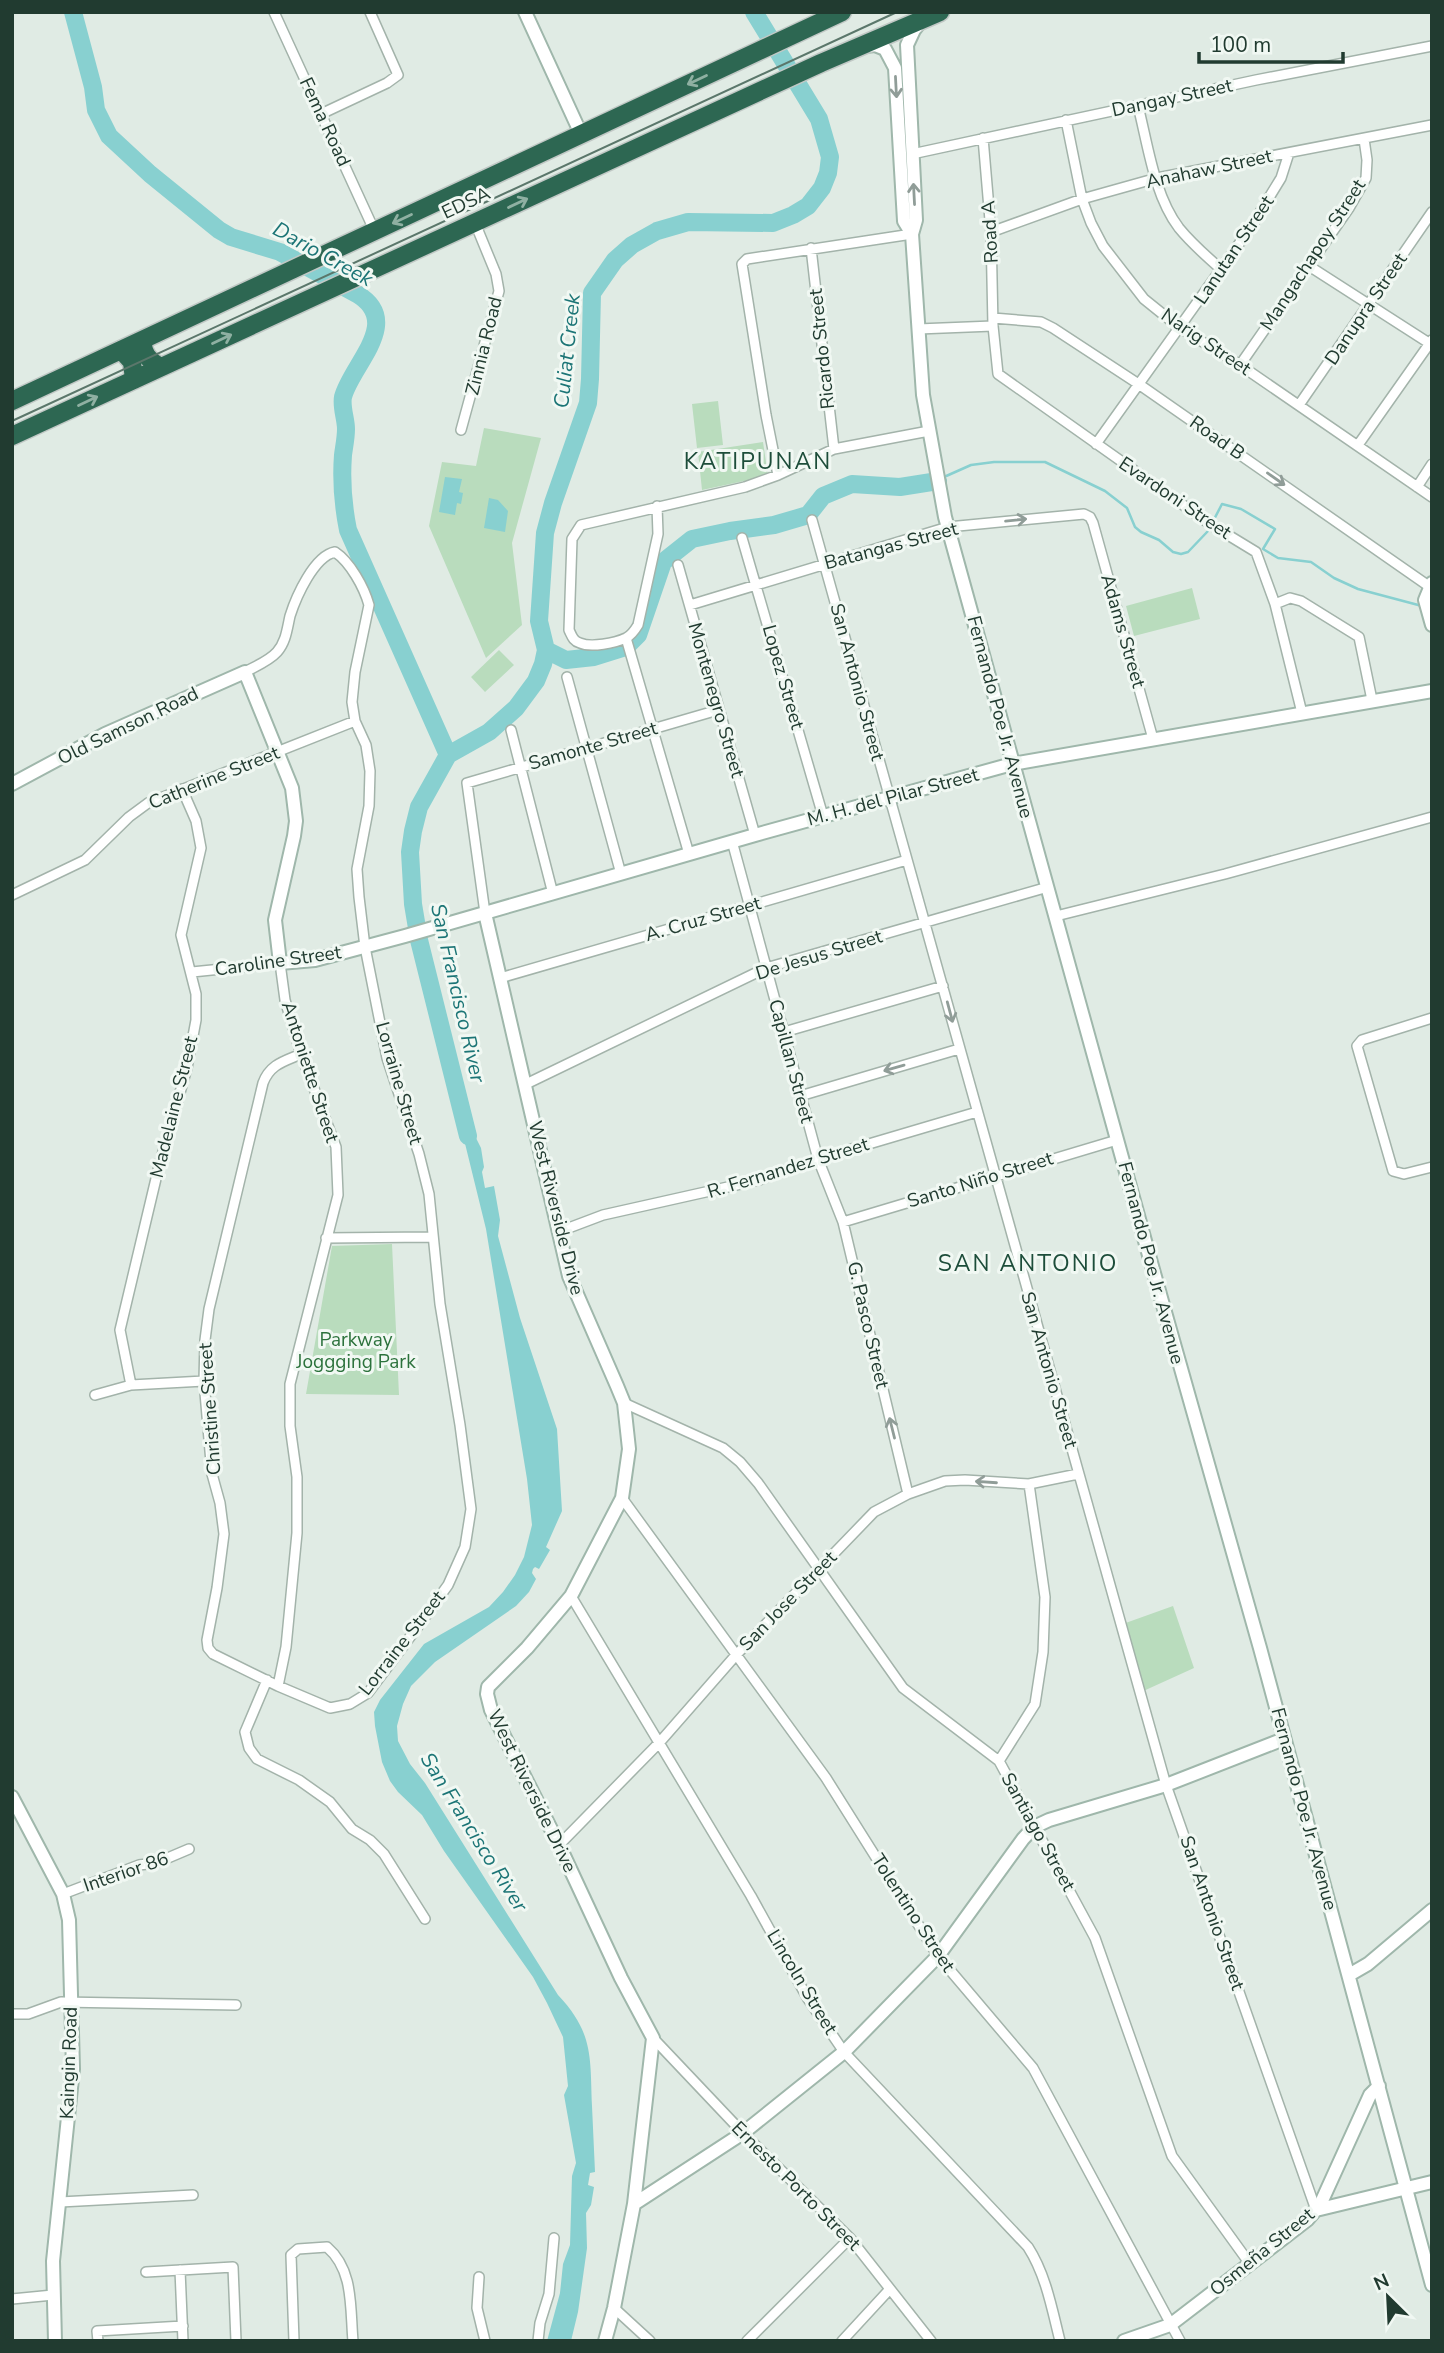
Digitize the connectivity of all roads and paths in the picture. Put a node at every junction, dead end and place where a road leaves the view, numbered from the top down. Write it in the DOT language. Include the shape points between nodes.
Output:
graph roads {
  1 [pos="274,12"];
  2 [pos="370,12"];
  3 [pos="525,12"];
  4 [pos="842,12"];
  5 [pos="934,15"];
  6 [pos="1432,46"];
  7 [pos="859,47"];
  8 [pos="1138,106"];
  9 [pos="321,114"];
  10 [pos="1066,120"];
  11 [pos="1432,125"];
  12 [pos="581,134"];
  13 [pos="983,138"];
  14 [pos="1364,139"];
  15 [pos="1289,153"];
  16 [pos="912,154"];
  17 [pos="1157,178"];
  18 [pos="1082,199"];
  19 [pos="1432,212"];
  20 [pos="475,223"];
  21 [pos="375,232"];
  22 [pos="991,232"];
  23 [pos="912,234"];
  24 [pos="811,248"];
  25 [pos="1309,266"];
  26 [pos="1222,270"];
  27 [pos="1369,303"];
  28 [pos="993,322"];
  29 [pos="1180,328"];
  30 [pos="918,329"];
  31 [pos="144,340"];
  32 [pos="1431,343"];
  33 [pos="121,350"];
  34 [pos="1240,365"];
  35 [pos="160,368"];
  36 [pos="134,380"];
  37 [pos="1140,385"];
  38 [pos="12,401"];
  39 [pos="1299,405"];
  40 [pos="461,430"];
  41 [pos="929,431"];
  42 [pos="12,436"];
  43 [pos="1096,444"];
  44 [pos="1358,445"];
  45 [pos="834,449"];
  46 [pos="1432,464"];
  47 [pos="778,475"];
  48 [pos="1417,487"];
  49 [pos="1432,497"];
  50 [pos="657,506"];
  51 [pos="812,520"];
  52 [pos="1093,523"];
  53 [pos="948,527"];
  54 [pos="742,538"];
  55 [pos="825,563"];
  56 [pos="678,565"];
  57 [pos="757,584"];
  58 [pos="1431,585"];
  59 [pos="1275,604"];
  60 [pos="690,605"];
  61 [pos="1432,625"];
  62 [pos="627,640"];
  63 [pos="245,672"];
  64 [pos="567,677"];
  65 [pos="1432,691"];
  66 [pos="1372,700"];
  67 [pos="718,710"];
  68 [pos="1302,713"];
  69 [pos="355,721"];
  70 [pos="653,729"];
  71 [pos="511,730"];
  72 [pos="1153,738"];
  73 [pos="586,748"];
  74 [pos="276,752"];
  75 [pos="1012,764"];
  76 [pos="520,767"];
  77 [pos="467,783"];
  78 [pos="12,784"];
  79 [pos="182,789"];
  80 [pos="888,798"];
  81 [pos="823,816"];
  82 [pos="1432,817"];
  83 [pos="755,835"];
  84 [pos="732,841"];
  85 [pos="689,854"];
  86 [pos="907,860"];
  87 [pos="621,874"];
  88 [pos="1048,887"];
  89 [pos="553,894"];
  90 [pos="12,895"];
  91 [pos="749,905"];
  92 [pos="485,914"];
  93 [pos="1056,916"];
  94 [pos="925,923"];
  95 [pos="405,936"];
  96 [pos="365,947"];
  97 [pos="280,963"];
  98 [pos="766,968"];
  99 [pos="192,972"];
  100 [pos="500,978"];
  101 [pos="943,986"];
  102 [pos="1432,1018"];
  103 [pos="784,1032"];
  104 [pos="959,1049"];
  105 [pos="301,1054"];
  106 [pos="524,1085"];
  107 [pos="800,1096"];
  108 [pos="977,1112"];
  109 [pos="1117,1140"];
  110 [pos="818,1159"];
  111 [pos="1432,1167"];
  112 [pos="994,1175"];
  113 [pos="843,1222"];
  114 [pos="558,1232"];
  115 [pos="431,1237"];
  116 [pos="326,1238"];
  117 [pos="204,1381"];
  118 [pos="131,1385"];
  119 [pos="94,1395"];
  120 [pos="624,1403"];
  121 [pos="1078,1474"];
  122 [pos="1029,1484"];
  123 [pos="908,1494"];
  124 [pos="622,1499"];
  125 [pos="819,1569"];
  126 [pos="571,1596"];
  127 [pos="736,1655"];
  128 [pos="267,1680"];
  129 [pos="278,1686"];
  130 [pos="1284,1739"];
  131 [pos="659,1743"];
  132 [pos="999,1761"];
  133 [pos="1166,1785"];
  134 [pos="12,1797"];
  135 [pos="1034,1827"];
  136 [pos="559,1845"];
  137 [pos="189,1849"];
  138 [pos="64,1894"];
  139 [pos="1432,1910"];
  140 [pos="425,1919"];
  141 [pos="939,1956"];
  142 [pos="1349,1975"];
  143 [pos="71,2002"];
  144 [pos="236,2005"];
  145 [pos="12,2014"];
  146 [pos="653,2038"];
  147 [pos="844,2052"];
  148 [pos="1379,2086"];
  149 [pos="743,2133"];
  150 [pos="1432,2182"];
  151 [pos="1406,2188"];
  152 [pos="192,2195"];
  153 [pos="60,2202"];
  154 [pos="634,2204"];
  155 [pos="1316,2210"];
  156 [pos="555,2238"];
  157 [pos="850,2238"];
  158 [pos="1251,2264"];
  159 [pos="180,2270"];
  160 [pos="146,2272"];
  161 [pos="479,2277"];
  162 [pos="1432,2285"];
  163 [pos="890,2288"];
  164 [pos="53,2295"];
  165 [pos="12,2299"];
  166 [pos="614,2308"];
  167 [pos="1170,2325"];
  168 [pos="183,2326"];
  169 [pos="97,2336"];
  170 [pos="55,2341"];
  171 [pos="183,2341"];
  172 [pos="236,2341"];
  173 [pos="294,2341"];
  174 [pos="352,2341"];
  175 [pos="485,2341"];
  176 [pos="538,2341"];
  177 [pos="605,2341"];
  178 [pos="650,2341"];
  179 [pos="747,2341"];
  180 [pos="842,2341"];
  181 [pos="932,2341"];
  182 [pos="1060,2341"];
  183 [pos="1124,2341"];
  184 [pos="1180,2341"];
  1 -- 9 [label="street, Fema Road"];
  2 -- 9 [label="street" via="398,75"];
  3 -- 12 [label="street"];
  4 -- 12 [label="highway, EDSA, one-way"];
  5 -- 7 [label="highway, EDSA"];
  5 -- 16 [label="street, Fernando Poe Jr. Avenue" via="916,26 907,45"];
  6 -- 8 [label="street, Dangay Street"];
  20 -- 7 [label="highway, EDSA, one-way"];
  7 -- 23 [label="street, Fernando Poe Jr. Avenue, one-way" via="885,49 895,68 904,221"];
  8 -- 10 [label="street, Dangay Street"];
  8 -- 17 [label="street"];
  9 -- 21 [label="street, Fema Road"];
  10 -- 13 [label="street, Dangay Street"];
  10 -- 18 [label="street, Narig Street"];
  11 -- 14 [label="street, Anahaw Street"];
  12 -- 21 [label="highway, EDSA, one-way"];
  13 -- 16 [label="street, Dangay Street"];
  13 -- 22 [label="street, Road A"];
  14 -- 15 [label="street, Anahaw Street"];
  14 -- 25 [label="street, Mangachapoy Street" via="1366,178"];
  15 -- 17 [label="street, Anahaw Street"];
  15 -- 26 [label="street, Lanutan Street" via="1281,178"];
  23 -- 16 [label="street, Fernando Poe Jr. Avenue, one-way" via="916,220"];
  17 -- 18 [label="street, Anahaw Street"];
  17 -- 26 [label="street" via="1180,229"];
  18 -- 22 [label="street, Anahaw Street"];
  18 -- 29 [label="street, Narig Street" via="1117,265 1144,299"];
  19 -- 27 [label="street, Danupra Street"];
  35 -- 20 [label="highway, EDSA, one-way"];
  20 -- 40 [label="street, Zinnia Road" via="499,291"];
  21 -- 31 [label="highway, EDSA"];
  22 -- 28 [label="street, Road A"];
  23 -- 24 [label="street"];
  23 -- 30 [label="street, Fernando Poe Jr. Avenue"];
  24 -- 45 [label="street, Ricardo Street"];
  24 -- 47 [label="street" via="747,259 742,264"];
  25 -- 27 [label="street"];
  25 -- 34 [label="street, Mangachapoy Street"];
  26 -- 29 [label="street, Lanutan Street"];
  27 -- 32 [label="street"];
  27 -- 39 [label="street, Danupra Street"];
  28 -- 30 [label="street, Road B"];
  28 -- 37 [label="street, Road B" via="1041,322 1053,327"];
  28 -- 43 [label="street, Evardoni Street" via="998,374"];
  29 -- 34 [label="street, Narig Street"];
  29 -- 37 [label="street, Lanutan Street"];
  30 -- 41 [label="street, Fernando Poe Jr. Avenue"];
  31 -- 33 [label="highway, EDSA"];
  31 -- 35 [label="highway" via="147,358"];
  32 -- 44 [label="street"];
  33 -- 36 [label="highway" via="132,362"];
  33 -- 38 [label="highway, EDSA"];
  34 -- 39 [label="street, Narig Street"];
  35 -- 36 [label="highway, EDSA"];
  42 -- 36 [label="highway, EDSA, one-way"];
  37 -- 43 [label="street, Lanutan Street"];
  37 -- 58 [label="street, Road B, one-way"];
  39 -- 44 [label="street, Narig Street"];
  41 -- 45 [label="street"];
  41 -- 53 [label="street, Fernando Poe Jr. Avenue"];
  43 -- 59 [label="street, Evardoni Street" via="1256,552"];
  44 -- 48 [label="street, Narig Street"];
  45 -- 47 [label="street"];
  46 -- 48 [label="street"];
  47 -- 50 [label="street"];
  48 -- 49 [label="street, Narig Street"];
  50 -- 62 [label="street" via="658,534 638,625"];
  50 -- 62 [label="street" via="581,525 572,539 569,630 573,639 592,645"];
  51 -- 55 [label="street, San Antonio Street"];
  53 -- 52 [label="street, Batangas Street, one-way" via="1079,514"];
  52 -- 72 [label="street, Adams Street"];
  53 -- 55 [label="street, Batangas Street"];
  53 -- 75 [label="street, Fernando Poe Jr. Avenue"];
  54 -- 57 [label="street, Lopez Street"];
  55 -- 57 [label="street, Batangas Street"];
  55 -- 80 [label="street, San Antonio Street"];
  56 -- 60 [label="street, Montenegro Street"];
  57 -- 60 [label="street, Batangas Street"];
  57 -- 81 [label="street, Lopez Street"];
  58 -- 61 [label="street" via="1425,600"];
  59 -- 66 [label="street" via="1290,598 1301,601 1359,637"];
  59 -- 68 [label="street, Evardoni Street"];
  60 -- 67 [label="street, Montenegro Street"];
  62 -- 70 [label="street"];
  63 -- 69 [label="street, Lorraine Street" via="278,651 300,591 321,558 335,551 369,605 353,685"];
  63 -- 74 [label="street, Antoniette Street"];
  63 -- 78 [label="street, Old Samson Road" via="105,734"];
  64 -- 73 [label="street"];
  65 -- 66 [label="street, M. H. del Pilar Street"];
  66 -- 68 [label="street, M. H. del Pilar Street"];
  67 -- 70 [label="street, Samonte Street"];
  67 -- 83 [label="street, Montenegro Street"];
  68 -- 72 [label="street, M. H. del Pilar Street"];
  69 -- 74 [label="street, Catherine Street"];
  69 -- 96 [label="street, Lorraine Street" via="366,745 370,771 369,806 357,869"];
  70 -- 73 [label="street, Samonte Street"];
  70 -- 85 [label="street"];
  71 -- 76 [label="street"];
  72 -- 75 [label="street, M. H. del Pilar Street"];
  73 -- 76 [label="street, Samonte Street"];
  73 -- 87 [label="street"];
  74 -- 79 [label="street, Catherine Street"];
  74 -- 97 [label="street, Antoniette Street" via="292,788 296,821 275,920"];
  75 -- 80 [label="street, M. H. del Pilar Street"];
  75 -- 88 [label="street, Fernando Poe Jr. Avenue"];
  76 -- 77 [label="street, Samonte Street"];
  76 -- 89 [label="street"];
  77 -- 92 [label="street, West Riverside Drive"];
  79 -- 90 [label="street, Catherine Street" via="148,803 85,860"];
  79 -- 99 [label="street, Madelaine Street" via="196,821 201,848 181,935"];
  80 -- 81 [label="street, M. H. del Pilar Street"];
  80 -- 86 [label="street, San Antonio Street"];
  81 -- 83 [label="street, M. H. del Pilar Street"];
  82 -- 93 [label="street"];
  83 -- 84 [label="street, M. H. del Pilar Street"];
  84 -- 85 [label="street, M. H. del Pilar Street"];
  84 -- 91 [label="street, Capillan Street"];
  85 -- 87 [label="street, M. H. del Pilar Street"];
  86 -- 91 [label="street, A. Cruz Street"];
  86 -- 94 [label="street, San Antonio Street"];
  87 -- 89 [label="street, M. H. del Pilar Street"];
  88 -- 93 [label="street, Fernando Poe Jr. Avenue"];
  88 -- 94 [label="street, De Jesus Street"];
  89 -- 92 [label="street, M. H. del Pilar Street"];
  91 -- 98 [label="street, Capillan Street"];
  91 -- 100 [label="street, A. Cruz Street"];
  92 -- 95 [label="street, M. H. del Pilar Street"];
  92 -- 100 [label="street, West Riverside Drive"];
  93 -- 109 [label="street, Fernando Poe Jr. Avenue"];
  94 -- 98 [label="street, De Jesus Street"];
  94 -- 101 [label="street, San Antonio Street"];
  95 -- 96 [label="street, Caroline Street"];
  96 -- 97 [label="street, Caroline Street" via="315,960"];
  96 -- 115 [label="street, Lorraine Street" via="387,1058 426,1181"];
  97 -- 99 [label="street, Caroline Street"];
  97 -- 105 [label="street, Antoniette Street"];
  98 -- 103 [label="street, Capillan Street"];
  98 -- 106 [label="street, De Jesus Street"];
  99 -- 118 [label="street, Madelaine Street" via="196,1020 187,1068 120,1330"];
  100 -- 106 [label="street, West Riverside Drive"];
  101 -- 103 [label="street"];
  101 -- 104 [label="street, San Antonio Street, one-way"];
  102 -- 111 [label="street" via="1362,1040 1357,1046 1393,1171 1404,1174"];
  103 -- 107 [label="street, Capillan Street"];
  104 -- 107 [label="street, one-way"];
  104 -- 108 [label="street, San Antonio Street"];
  105 -- 116 [label="street, Antoniette Street" via="336,1147 338,1195"];
  105 -- 117 [label="street, Christine Street" via="275,1065 263,1083 209,1309"];
  106 -- 114 [label="street, West Riverside Drive"];
  107 -- 110 [label="street, Capillan Street"];
  108 -- 110 [label="street, R. Fernandez Street"];
  108 -- 112 [label="street, San Antonio Street"];
  109 -- 112 [label="street, Santo Niño Street"];
  109 -- 130 [label="street, Fernando Poe Jr. Avenue"];
  110 -- 113 [label="street, G. Pasco Street"];
  110 -- 114 [label="street, R. Fernandez Street" via="759,1180 603,1215"];
  112 -- 113 [label="street, Santo Niño Street"];
  112 -- 121 [label="street, San Antonio Street"];
  123 -- 113 [label="street, G. Pasco Street, one-way"];
  114 -- 120 [label="street, West Riverside Drive" via="569,1276"];
  115 -- 116 [label="street"];
  115 -- 129 [label="street, Lorraine Street" via="471,1508 465,1547 448,1585 368,1693 350,1704 330,1707"];
  116 -- 129 [label="street, Antoniette Street" via="290,1384 297,1533"];
  117 -- 118 [label="street"];
  117 -- 128 [label="street, Christine Street" via="212,1474 225,1534 208,1648"];
  118 -- 119 [label="street"];
  120 -- 124 [label="street, West Riverside Drive" via="629,1449"];
  120 -- 125 [label="street, Santiago Street" via="723,1448 740,1462"];
  121 -- 122 [label="street, San Jose Street"];
  121 -- 133 [label="street, San Antonio Street"];
  122 -- 123 [label="street, San Jose Street, one-way" via="945,1481"];
  122 -- 132 [label="street" via="1045,1597 1043,1652 1035,1704"];
  123 -- 125 [label="street, San Jose Street" via="874,1512"];
  124 -- 126 [label="street, West Riverside Drive"];
  124 -- 127 [label="street, Tolentino Street"];
  125 -- 127 [label="street, San Jose Street"];
  125 -- 132 [label="street, Santiago Street" via="902,1688"];
  126 -- 131 [label="street, Lincoln Street"];
  126 -- 136 [label="street, West Riverside Drive" via="492,1682 487,1694"];
  127 -- 131 [label="street, San Jose Street"];
  127 -- 141 [label="street, Tolentino Street" via="826,1778"];
  128 -- 129 [label="street"];
  128 -- 140 [label="street" via="245,1732 248,1748 257,1759 330,1802 352,1829 370,1840"];
  130 -- 133 [label="street"];
  130 -- 142 [label="street, Fernando Poe Jr. Avenue"];
  131 -- 136 [label="street, San Jose Street"];
  131 -- 147 [label="street, Lincoln Street" via="808,1999"];
  132 -- 135 [label="street, Santiago Street"];
  133 -- 135 [label="street"];
  133 -- 155 [label="street, San Antonio Street"];
  134 -- 138 [label="street, Kaingin Road"];
  135 -- 141 [label="street"];
  135 -- 158 [label="street, Santiago Street" via="1095,1938 1172,2156"];
  136 -- 146 [label="street, West Riverside Drive"];
  137 -- 138 [label="street, Interior 86"];
  138 -- 143 [label="street, Kaingin Road"];
  139 -- 142 [label="street"];
  141 -- 147 [label="street"];
  141 -- 167 [label="street, Tolentino Street" via="1033,2068"];
  142 -- 148 [label="street, Fernando Poe Jr. Avenue"];
  143 -- 144 [label="street"];
  143 -- 145 [label="street"];
  143 -- 153 [label="street, Kaingin Road" via="73,2069"];
  146 -- 149 [label="street, Ernesto Porto Street"];
  146 -- 154 [label="street"];
  147 -- 149 [label="street"];
  147 -- 182 [label="street, Lincoln Street" via="1028,2247 1044,2280"];
  148 -- 151 [label="street, Fernando Poe Jr. Avenue"];
  148 -- 155 [label="street, Osmeña Street" via="1370,2095"];
  149 -- 154 [label="street"];
  149 -- 157 [label="street, Ernesto Porto Street"];
  150 -- 151 [label="street"];
  151 -- 155 [label="street"];
  151 -- 162 [label="street, Fernando Poe Jr. Avenue"];
  152 -- 153 [label="street"];
  153 -- 164 [label="street, Kaingin Road"];
  154 -- 166 [label="street"];
  155 -- 158 [label="street, Osmeña Street"];
  156 -- 176 [label="street"];
  157 -- 163 [label="street, Ernesto Porto Street"];
  157 -- 179 [label="street"];
  158 -- 167 [label="street, Osmeña Street"];
  159 -- 160 [label="street"];
  159 -- 168 [label="street"];
  159 -- 172 [label="street" via="233,2267"];
  161 -- 175 [label="street" via="477,2308"];
  163 -- 180 [label="street"];
  163 -- 181 [label="street, Ernesto Porto Street"];
  164 -- 165 [label="street"];
  164 -- 170 [label="street, Kaingin Road"];
  166 -- 177 [label="street"];
  166 -- 178 [label="street"];
  167 -- 183 [label="street, Osmeña Street"];
  167 -- 184 [label="street, Tolentino Street"];
  168 -- 169 [label="street"];
  168 -- 171 [label="street"];
  173 -- 174 [label="street" via="291,2255 298,2249 327,2247 348,2279"];
}
